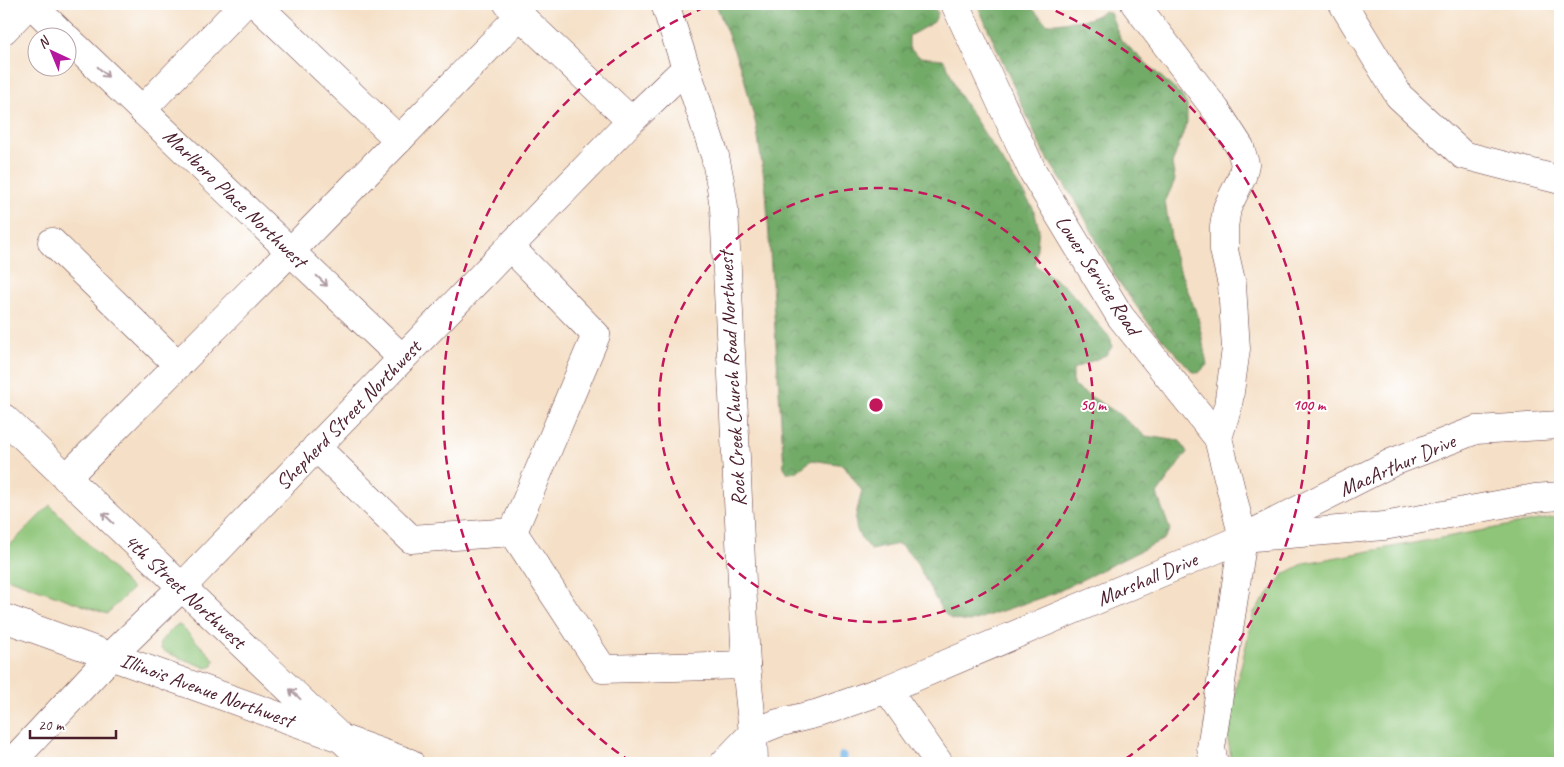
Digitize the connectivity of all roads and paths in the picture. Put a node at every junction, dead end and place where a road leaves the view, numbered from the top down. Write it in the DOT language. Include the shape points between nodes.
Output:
graph roads {
  1 [pos="30,4"];
  2 [pos="244,4"];
  3 [pos="256,4"];
  4 [pos="665,4"];
  5 [pos="956,4"];
  6 [pos="1135,4"];
  7 [pos="1343,4"];
  8 [pos="514,9"];
  9 [pos="56,28"];
  10 [pos="4,30"];
  11 [pos="78,49"];
  12 [pos="686,68"];
  13 [pos="142,110"];
  14 [pos="631,121"];
  15 [pos="399,140"];
  16 [pos="1560,180"];
  17 [pos="52,242"];
  18 [pos="510,247"];
  19 [pos="291,251"];
  20 [pos="402,358"];
  21 [pos="178,365"];
  22 [pos="4,418"];
  23 [pos="1560,425"];
  24 [pos="1218,438"];
  25 [pos="316,447"];
  26 [pos="66,478"];
  27 [pos="1560,496"];
  28 [pos="513,532"];
  29 [pos="1243,538"];
  30 [pos="181,588"];
  31 [pos="4,618"];
  32 [pos="111,656"];
  33 [pos="746,665"];
  34 [pos="887,690"];
  35 [pos="753,733"];
  36 [pos="343,740"];
  37 [pos="11,763"];
  38 [pos="367,763"];
  39 [pos="410,763"];
  40 [pos="724,763"];
  41 [pos="754,763"];
  42 [pos="939,763"];
  43 [pos="1214,763"];
  1 -- 9 [label="street, Marlboro Place Northwest"];
  1 -- 10 [label="street"];
  2 -- 13 [label="street"];
  3 -- 15 [label="street"];
  4 -- 12 [label="street, Rock Creek Church Road Northwest"];
  5 -- 24 [label="street, Lower Service Road" via="1043,189 1120,316"];
  6 -- 24 [label="street" via="1216,110 1240,148 1246,164 1224,227 1236,349 1228,406"];
  7 -- 16 [label="street" via="1399,96 1463,155"];
  8 -- 14 [label="street"];
  8 -- 15 [label="street"];
  11 -- 13 [label="street, Marlboro Place Northwest, one-way"];
  12 -- 14 [label="street, Shepherd Street Northwest"];
  12 -- 33 [label="street, Rock Creek Church Road Northwest" via="715,156 724,208"];
  13 -- 19 [label="street, Marlboro Place Northwest"];
  14 -- 18 [label="street, Shepherd Street Northwest"];
  15 -- 19 [label="street"];
  17 -- 21 [label="street"];
  18 -- 20 [label="street, Shepherd Street Northwest"];
  18 -- 28 [label="street" via="596,335"];
  19 -- 20 [label="street, Marlboro Place Northwest, one-way"];
  19 -- 21 [label="street"];
  20 -- 25 [label="street, Shepherd Street Northwest"];
  21 -- 26 [label="street"];
  22 -- 26 [label="street, 4th Street Northwest"];
  23 -- 29 [label="street, MacArthur Drive" via="1476,430 1393,462"];
  24 -- 29 [label="street, Lower Service Road"];
  25 -- 28 [label="street" via="411,539"];
  25 -- 30 [label="street, Shepherd Street Northwest"];
  30 -- 26 [label="street, 4th Street Northwest, one-way"];
  27 -- 29 [label="street, Marshall Drive" via="1384,526"];
  28 -- 33 [label="street" via="603,669"];
  29 -- 34 [label="street, Marshall Drive"];
  29 -- 43 [label="street" via="1210,748"];
  30 -- 32 [label="street, Shepherd Street Northwest"];
  36 -- 30 [label="street, 4th Street Northwest, one-way"];
  31 -- 32 [label="street, Illinois Avenue Northwest"];
  32 -- 36 [label="street, Illinois Avenue Northwest"];
  32 -- 37 [label="street, Shepherd Street Northwest"];
  33 -- 35 [label="street, Rock Creek Church Road Northwest"];
  34 -- 35 [label="street, Marshall Drive" via="819,713 778,722"];
  34 -- 42 [label="street"];
  35 -- 40 [label="street"];
  35 -- 41 [label="street, Rock Creek Church Road Northwest"];
  36 -- 38 [label="street, 4th Street Northwest"];
  36 -- 39 [label="street, Illinois Avenue Northwest"];
}
